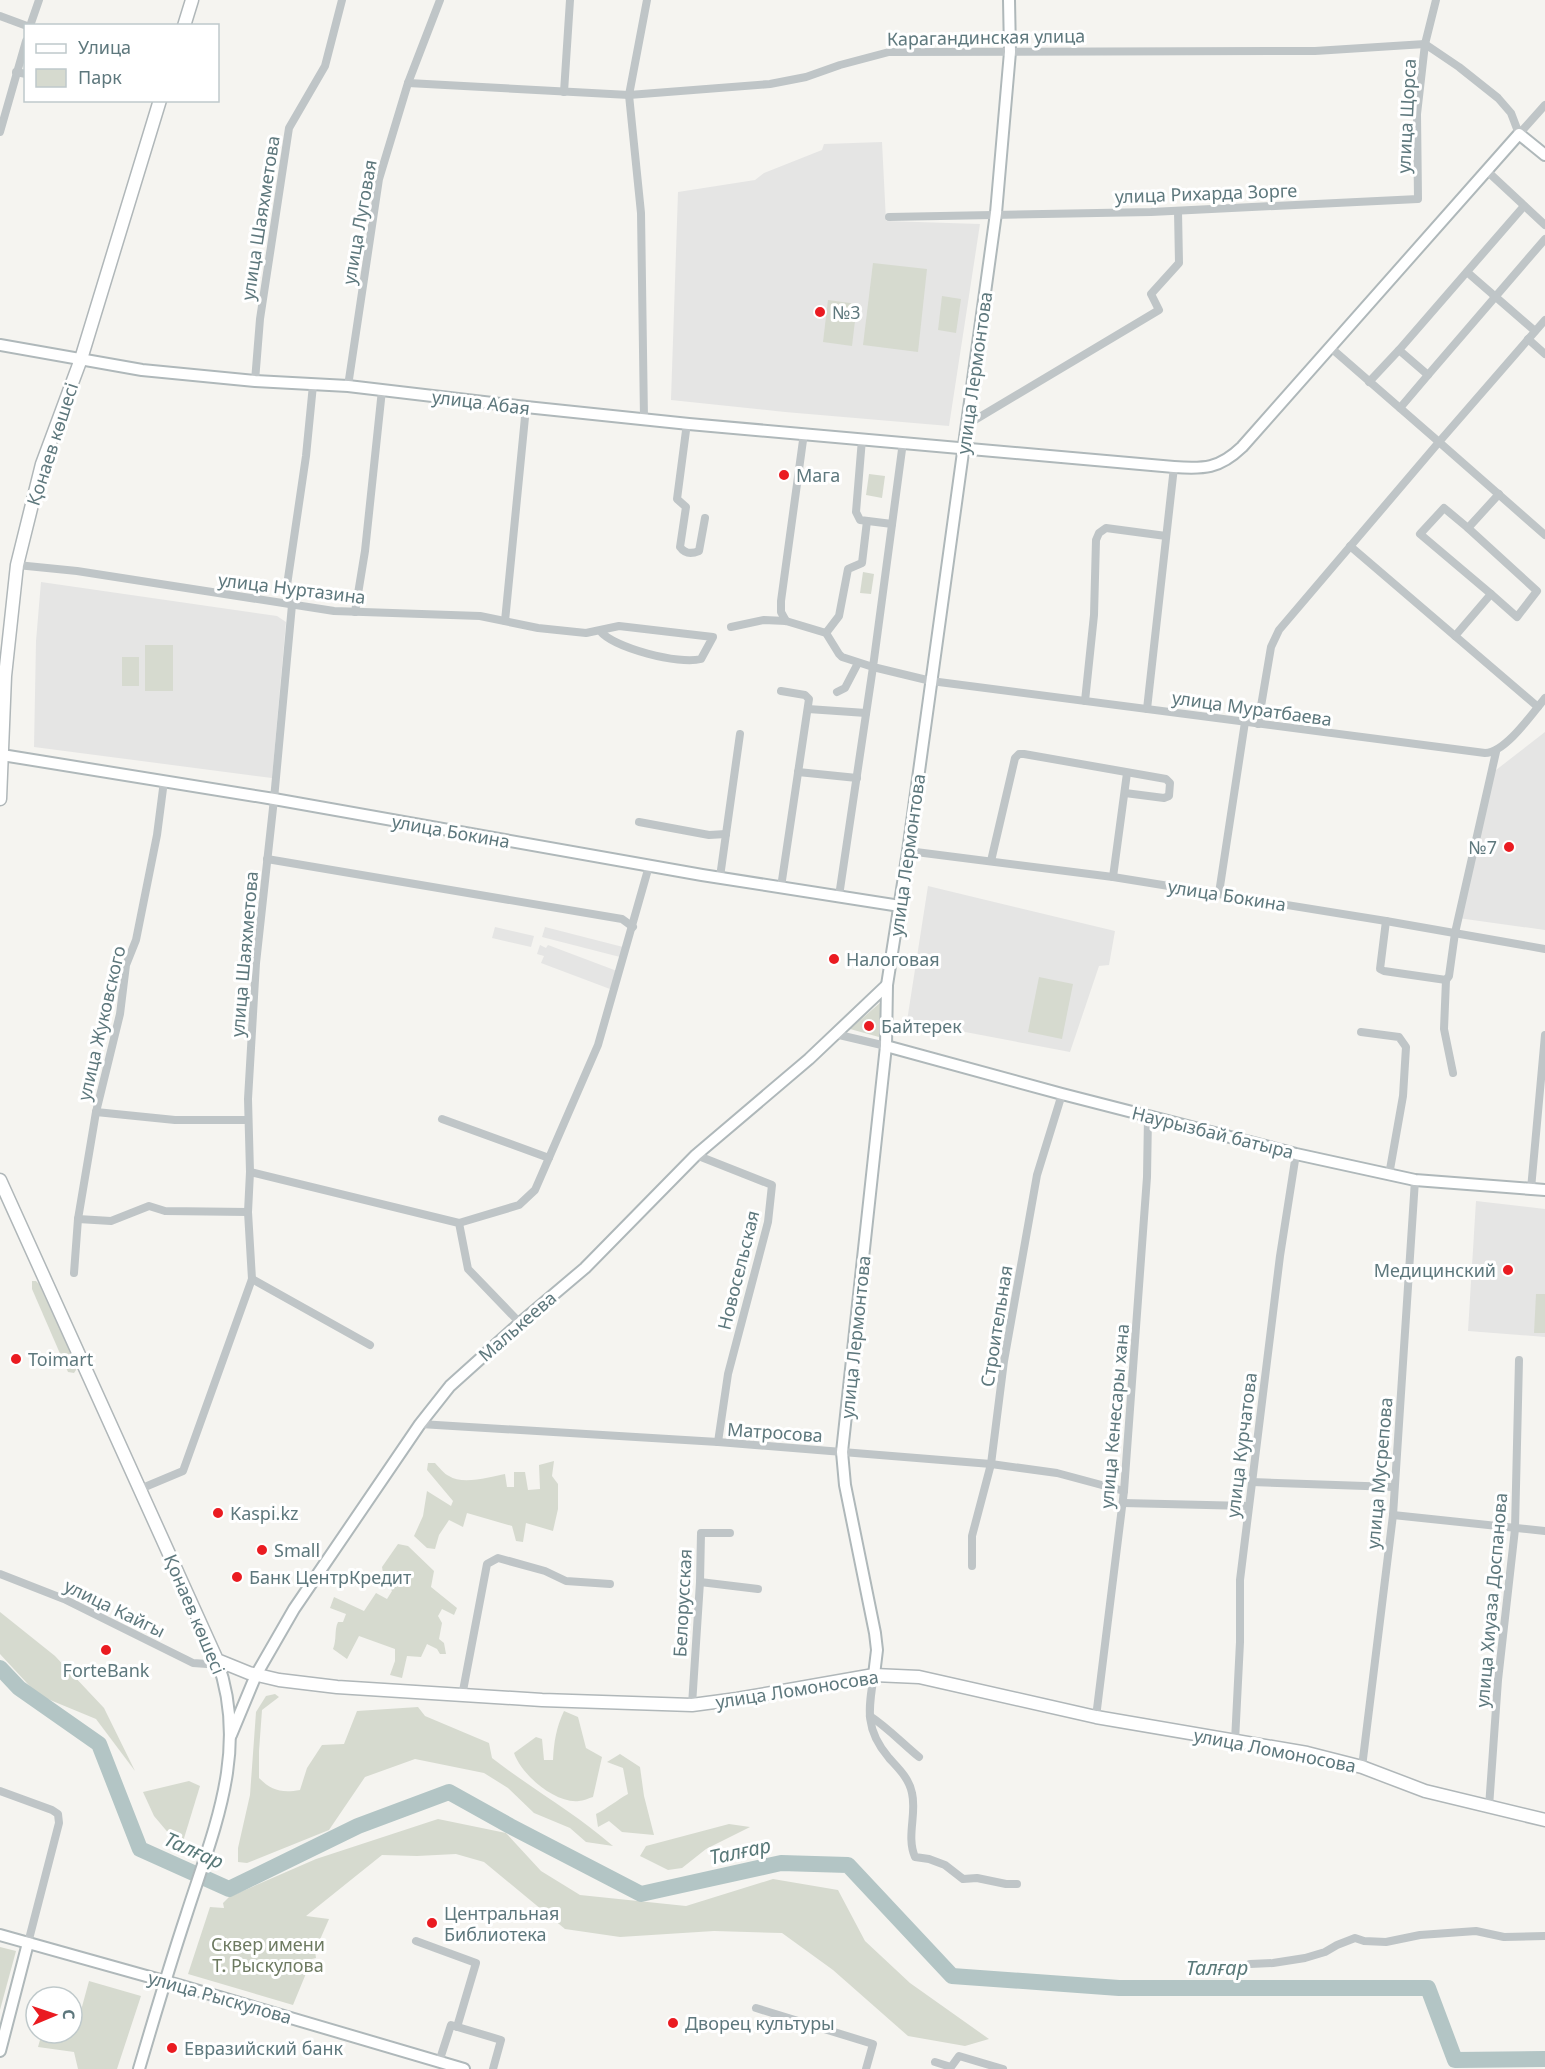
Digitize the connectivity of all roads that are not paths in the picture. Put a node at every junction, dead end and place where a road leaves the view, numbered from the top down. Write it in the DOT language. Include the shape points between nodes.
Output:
graph roads {
  1 [pos="39,0"];
  2 [pos="192,0"];
  3 [pos="342,0"];
  4 [pos="440,0"];
  5 [pos="570,0"];
  6 [pos="648,0"];
  7 [pos="1009,0"];
  8 [pos="1436,0"];
  9 [pos="0,16"];
  10 [pos="24,24"];
  11 [pos="30,24"];
  12 [pos="185,24"];
  13 [pos="1425,44"];
  14 [pos="24,47"];
  15 [pos="1010,52"];
  16 [pos="16,72"];
  17 [pos="24,74"];
  18 [pos="408,83"];
  19 [pos="564,92"];
  20 [pos="629,95"];
  21 [pos="156,102"];
  22 [pos="1545,105"];
  23 [pos="0,132"];
  24 [pos="1519,134"];
  25 [pos="1545,155"];
  26 [pos="1486,171"];
  27 [pos="1418,199"];
  28 [pos="1524,206"];
  29 [pos="1178,211"];
  30 [pos="996,213"];
  31 [pos="889,217"];
  32 [pos="1545,225"];
  33 [pos="1545,239"];
  34 [pos="1467,272"];
  35 [pos="1495,296"];
  36 [pos="1545,320"];
  37 [pos="1535,331"];
  38 [pos="1528,339"];
  39 [pos="0,345"];
  40 [pos="1331,348"];
  41 [pos="1399,350"];
  42 [pos="1545,354"];
  43 [pos="81,359"];
  44 [pos="1428,375"];
  45 [pos="255,381"];
  46 [pos="1369,382"];
  47 [pos="313,385"];
  48 [pos="348,386"];
  49 [pos="382,390"];
  50 [pos="526,407"];
  51 [pos="1400,408"];
  52 [pos="644,419"];
  53 [pos="687,423"];
  54 [pos="968,424"];
  55 [pos="804,434"];
  56 [pos="862,439"];
  57 [pos="903,442"];
  58 [pos="1439,442"];
  59 [pos="964,447"];
  60 [pos="1174,467"];
  61 [pos="1498,494"];
  62 [pos="705,518"];
  63 [pos="867,521"];
  64 [pos="892,524"];
  65 [pos="1468,528"];
  66 [pos="1545,535"];
  67 [pos="1166,536"];
  68 [pos="1350,546"];
  69 [pos="17,565"];
  70 [pos="1491,594"];
  71 [pos="292,604"];
  72 [pos="355,612"];
  73 [pos="506,621"];
  74 [pos="786,621"];
  75 [pos="731,627"];
  76 [pos="600,631"];
  77 [pos="826,633"];
  78 [pos="1455,636"];
  79 [pos="858,663"];
  80 [pos="873,667"];
  81 [pos="2,676"];
  82 [pos="931,681"];
  83 [pos="781,691"];
  84 [pos="837,692"];
  85 [pos="1545,698"];
  86 [pos="1085,701"];
  87 [pos="1538,707"];
  88 [pos="808,709"];
  89 [pos="1147,709"];
  90 [pos="866,713"];
  91 [pos="1245,722"];
  92 [pos="1258,724"];
  93 [pos="740,734"];
  94 [pos="1496,752"];
  95 [pos="2,755"];
  96 [pos="798,772"];
  97 [pos="1127,773"];
  98 [pos="857,778"];
  99 [pos="164,781"];
  100 [pos="1125,793"];
  101 [pos="0,799"];
  102 [pos="274,799"];
  103 [pos="639,822"];
  104 [pos="726,834"];
  105 [pos="908,851"];
  106 [pos="267,859"];
  107 [pos="991,861"];
  108 [pos="649,866"];
  109 [pos="720,877"];
  110 [pos="1113,877"];
  111 [pos="781,887"];
  112 [pos="1219,893"];
  113 [pos="839,896"];
  114 [pos="900,906"];
  115 [pos="1386,921"];
  116 [pos="633,927"];
  117 [pos="1455,933"];
  118 [pos="1545,949"];
  119 [pos="1446,980"];
  120 [pos="887,985"];
  121 [pos="1361,1032"];
  122 [pos="835,1034"];
  123 [pos="1545,1035"];
  124 [pos="886,1046"];
  125 [pos="1453,1073"];
  126 [pos="1062,1094"];
  127 [pos="96,1112"];
  128 [pos="1148,1116"];
  129 [pos="442,1119"];
  130 [pos="247,1120"];
  131 [pos="1296,1154"];
  132 [pos="696,1155"];
  133 [pos="549,1158"];
  134 [pos="250,1172"];
  135 [pos="1389,1174"];
  136 [pos="0,1180"];
  137 [pos="1415,1180"];
  138 [pos="1531,1189"];
  139 [pos="1545,1190"];
  140 [pos="248,1212"];
  141 [pos="78,1219"];
  142 [pos="459,1223"];
  143 [pos="74,1273"];
  144 [pos="252,1279"];
  145 [pos="520,1323"];
  146 [pos="370,1345"];
  147 [pos="1519,1360"];
  148 [pos="420,1424"];
  149 [pos="718,1442"];
  150 [pos="842,1452"];
  151 [pos="991,1464"];
  152 [pos="1252,1482"];
  153 [pos="1394,1487"];
  154 [pos="140,1489"];
  155 [pos="1125,1491"];
  156 [pos="1123,1503"];
  157 [pos="1248,1506"];
  158 [pos="1393,1515"];
  159 [pos="1515,1529"];
  160 [pos="1545,1531"];
  161 [pos="730,1533"];
  162 [pos="972,1566"];
  163 [pos="0,1574"];
  164 [pos="700,1582"];
  165 [pos="610,1584"];
  166 [pos="758,1589"];
  167 [pos="217,1660"];
  168 [pos="256,1675"];
  169 [pos="874,1675"];
  170 [pos="462,1696"];
  171 [pos="692,1705"];
  172 [pos="870,1716"];
  173 [pos="1096,1717"];
  174 [pos="231,1735"];
  175 [pos="1235,1742"];
  176 [pos="919,1757"];
  177 [pos="1362,1767"];
  178 [pos="0,1791"];
  179 [pos="1489,1807"];
  180 [pos="1545,1820"];
  181 [pos="1017,1884"];
  182 [pos="0,1935"];
  183 [pos="1545,1936"];
  184 [pos="416,1941"];
  185 [pos="28,1943"];
  186 [pos="1250,1964"];
  187 [pos="166,1981"];
  188 [pos="756,2008"];
  189 [pos="457,2027"];
  190 [pos="0,2051"];
  191 [pos="439,2062"];
  192 [pos="935,2062"];
  193 [pos="139,2069"];
  194 [pos="464,2069"];
  195 [pos="493,2069"];
  196 [pos="866,2069"];
  197 [pos="1003,2069"];
  1 -- 11 [label="street"];
  2 -- 12 [label="main road"];
  3 -- 45 [label="street, улица Шаяхметова" via="325,66 289,129 260,319"];
  4 -- 18 [label="street, улица Луговая"];
  5 -- 19 [label="street"];
  6 -- 20 [label="street"];
  7 -- 15 [label="main road, улица Лермонтова"];
  8 -- 13 [label="street, улица Щорса"];
  9 -- 10 [label="street"];
  13 -- 15 [label="street, Карагандинская улица" via="1315,51"];
  13 -- 24 [label="street" via="1498,98 1511,112"];
  13 -- 27 [label="street, улица Щорса" via="1417,114"];
  14 -- 16 [label="street"];
  15 -- 20 [label="street, Карагандинская улица" via="889,52 770,84"];
  15 -- 30 [label="main road, улица Лермонтова"];
  16 -- 17 [label="street"];
  16 -- 23 [label="street"];
  18 -- 19 [label="street, Карагандинская улица"];
  18 -- 48 [label="street, улица Луговая" via="379,179"];
  19 -- 20 [label="street, Карагандинская улица"];
  20 -- 52 [label="street" via="641,213"];
  21 -- 43 [label="main road, Қонаев көшесі"];
  22 -- 24 [label="street"];
  24 -- 25 [label="main road"];
  24 -- 26 [label="main road, улица Абая"];
  26 -- 28 [label="street"];
  26 -- 40 [label="main road, улица Абая"];
  27 -- 29 [label="street, улица Рихарда Зорге"];
  28 -- 32 [label="street"];
  28 -- 34 [label="street"];
  29 -- 30 [label="street, улица Рихарда Зорге"];
  29 -- 54 [label="street" via="1179,263 1151,294 1159,310"];
  30 -- 31 [label="street, улица Рихарда Зорге"];
  30 -- 54 [label="main road, улица Лермонтова"];
  33 -- 35 [label="street"];
  34 -- 35 [label="street"];
  34 -- 41 [label="street"];
  35 -- 37 [label="street"];
  35 -- 44 [label="street"];
  36 -- 37 [label="street"];
  37 -- 38 [label="street"];
  38 -- 42 [label="street"];
  38 -- 58 [label="street"];
  39 -- 43 [label="main road, улица Абая"];
  40 -- 46 [label="street"];
  40 -- 60 [label="main road, улица Абая" via="1230,458 1206,468"];
  41 -- 44 [label="street"];
  41 -- 46 [label="street"];
  43 -- 45 [label="main road, улица Абая" via="142,370"];
  43 -- 69 [label="main road, Қонаев көшесі" via="42,464"];
  44 -- 51 [label="street"];
  45 -- 47 [label="main road, улица Абая"];
  46 -- 51 [label="street"];
  47 -- 48 [label="main road, улица Абая"];
  47 -- 71 [label="street, улица Шаяхметова" via="286,591"];
  48 -- 49 [label="main road, улица Абая"];
  49 -- 50 [label="main road, улица Абая"];
  49 -- 72 [label="street"];
  50 -- 52 [label="main road, улица Абая"];
  50 -- 73 [label="street"];
  51 -- 58 [label="street"];
  52 -- 53 [label="main road, улица Абая"];
  53 -- 55 [label="main road, улица Абая"];
  53 -- 62 [label="street" via="677,499 686,507 682,551 699,551"];
  54 -- 59 [label="main road, улица Лермонтова"];
  55 -- 56 [label="main road, улица Абая"];
  55 -- 74 [label="street" via="781,601"];
  56 -- 57 [label="main road, улица Абая"];
  56 -- 63 [label="street" via="856,512 860,520"];
  57 -- 59 [label="main road, улица Абая"];
  57 -- 64 [label="street"];
  58 -- 61 [label="street"];
  58 -- 68 [label="street"];
  59 -- 60 [label="main road, улица Абая"];
  59 -- 82 [label="main road, улица Лермонтова"];
  60 -- 67 [label="street"];
  61 -- 65 [label="street"];
  61 -- 66 [label="street"];
  63 -- 64 [label="street"];
  63 -- 77 [label="street" via="862,563 848,569 839,616"];
  64 -- 80 [label="street"];
  65 -- 70 [label="street" via="1444,508 1420,534"];
  65 -- 70 [label="street" via="1538,591 1516,617"];
  67 -- 86 [label="street" via="1106,528 1099,533"];
  67 -- 89 [label="street"];
  68 -- 78 [label="street"];
  68 -- 92 [label="street" via="1276,633"];
  69 -- 71 [label="street, улица Нуртазина"];
  69 -- 81 [label="main road, Қонаев көшесі"];
  70 -- 78 [label="street"];
  71 -- 72 [label="street, улица Нуртазина"];
  71 -- 102 [label="street, улица Шаяхметова"];
  72 -- 73 [label="street, улица Нуртазина" via="480,616"];
  73 -- 76 [label="street, улица Нуртазина" via="538,628"];
  74 -- 75 [label="street" via="764,620"];
  74 -- 77 [label="street"];
  76 -- 76 [label="street, улица Нуртазина" via="622,645 667,658 695,661 713,637 619,626"];
  77 -- 79 [label="street, улица Муратбаева" via="838,654"];
  78 -- 87 [label="street"];
  79 -- 80 [label="street, улица Муратбаева"];
  79 -- 84 [label="street" via="845,688"];
  80 -- 82 [label="street, улица Муратбаева"];
  80 -- 90 [label="street"];
  81 -- 95 [label="main road, Қонаев көшесі"];
  82 -- 86 [label="street, улица Муратбаева"];
  82 -- 105 [label="main road, улица Лермонтова"];
  83 -- 88 [label="street" via="807,696"];
  85 -- 87 [label="street"];
  86 -- 89 [label="street, улица Муратбаева"];
  87 -- 94 [label="street"];
  88 -- 90 [label="street"];
  88 -- 96 [label="street"];
  89 -- 91 [label="street, улица Муратбаева"];
  90 -- 98 [label="street"];
  91 -- 92 [label="street, улица Муратбаева"];
  91 -- 112 [label="street"];
  92 -- 94 [label="street, улица Муратбаева" via="1478,753"];
  93 -- 104 [label="street"];
  94 -- 117 [label="street"];
  95 -- 99 [label="main road, улица Бокина"];
  95 -- 101 [label="main road, Қонаев көшесі"];
  96 -- 98 [label="street"];
  96 -- 111 [label="street"];
  97 -- 100 [label="street"];
  97 -- 100 [label="street" via="1167,779 1169,796"];
  97 -- 107 [label="street" via="1019,754"];
  98 -- 113 [label="street"];
  99 -- 102 [label="main road, улица Бокина"];
  99 -- 127 [label="street, улица Жуковского" via="136,940 126,965 120,1014"];
  100 -- 110 [label="street"];
  102 -- 106 [label="street, улица Шаяхметова"];
  102 -- 108 [label="main road, улица Бокина"];
  103 -- 104 [label="street" via="709,835"];
  104 -- 109 [label="street"];
  105 -- 107 [label="street, улица Бокина"];
  105 -- 114 [label="main road, улица Лермонтова"];
  106 -- 116 [label="street" via="622,919"];
  106 -- 130 [label="street, улица Шаяхметова" via="256,963"];
  107 -- 110 [label="street, улица Бокина"];
  108 -- 109 [label="main road, улица Бокина"];
  108 -- 116 [label="street"];
  109 -- 111 [label="main road, улица Бокина"];
  110 -- 112 [label="street, улица Бокина"];
  111 -- 113 [label="main road, улица Бокина"];
  112 -- 115 [label="street, улица Бокина"];
  113 -- 114 [label="main road, улица Бокина"];
  114 -- 120 [label="main road, улица Лермонтова"];
  115 -- 117 [label="street, улица Бокина"];
  115 -- 119 [label="street" via="1380,969"];
  116 -- 133 [label="street" via="598,1045"];
  117 -- 118 [label="street, улица Бокина"];
  117 -- 119 [label="street"];
  119 -- 125 [label="street" via="1444,1029"];
  120 -- 122 [label="main road, Малькеева"];
  120 -- 124 [label="main road, улица Лермонтова"];
  121 -- 135 [label="street" via="1399,1037 1406,1047 1403,1096"];
  122 -- 124 [label="street"];
  122 -- 132 [label="main road, Малькеева"];
  123 -- 138 [label="street"];
  124 -- 126 [label="main road, Наурызбай батыра"];
  124 -- 150 [label="main road, улица Лермонтова"];
  126 -- 128 [label="main road, Наурызбай батыра"];
  126 -- 151 [label="street, Строительная" via="1036,1175 1004,1361"];
  127 -- 130 [label="street" via="175,1120"];
  127 -- 141 [label="street, улица Жуковского"];
  128 -- 131 [label="main road, Наурызбай батыра"];
  128 -- 155 [label="street, улица Кенесары хана"];
  129 -- 133 [label="street"];
  130 -- 134 [label="street, улица Шаяхметова"];
  131 -- 135 [label="main road, Наурызбай батыра"];
  131 -- 152 [label="street, улица Курчатова"];
  132 -- 145 [label="main road, Малькеева" via="585,1268"];
  132 -- 149 [label="street, Новосельская" via="772,1185 768,1222 728,1374"];
  133 -- 142 [label="street" via="535,1190 519,1205"];
  134 -- 140 [label="street, улица Шаяхметова"];
  134 -- 142 [label="street"];
  135 -- 137 [label="main road, Наурызбай батыра"];
  136 -- 154 [label="main road, Қонаев көшесі"];
  137 -- 138 [label="main road, Наурызбай батыра"];
  137 -- 153 [label="street, улица Мусрепова"];
  138 -- 139 [label="main road, Наурызбай батыра"];
  140 -- 141 [label="street" via="165,1211 149,1206 111,1221"];
  140 -- 144 [label="street, улица Шаяхметова"];
  141 -- 143 [label="street, улица Жуковского"];
  142 -- 145 [label="street" via="468,1269"];
  144 -- 146 [label="street"];
  144 -- 154 [label="street, улица Шаяхметова" via="183,1471"];
  145 -- 148 [label="main road, Малькеева" via="450,1386"];
  147 -- 159 [label="street, улица Хиуаза Доспанова"];
  148 -- 149 [label="street, Матросова"];
  148 -- 168 [label="main road, Малькеева" via="294,1609"];
  149 -- 150 [label="street, Матросова"];
  150 -- 151 [label="street, Матросова"];
  150 -- 169 [label="main road, улица Лермонтова" via="844,1485 875,1634"];
  151 -- 155 [label="street, Матросова" via="1057,1473"];
  151 -- 162 [label="street, Строительная" via="972,1536"];
  152 -- 153 [label="street"];
  152 -- 157 [label="street, улица Курчатова"];
  153 -- 158 [label="street, улица Мусрепова"];
  154 -- 167 [label="main road, Қонаев көшесі"];
  155 -- 156 [label="street, улица Кенесары хана"];
  156 -- 157 [label="street"];
  156 -- 173 [label="street, улица Кенесары хана"];
  157 -- 175 [label="street, улица Курчатова" via="1240,1580"];
  158 -- 159 [label="street"];
  158 -- 177 [label="street, улица Мусрепова"];
  159 -- 160 [label="street"];
  159 -- 179 [label="street, улица Хиуаза Доспанова"];
  161 -- 164 [label="street, Белорусская" via="701,1533"];
  163 -- 167 [label="street, улица Кайгы" via="64,1599 193,1663"];
  164 -- 166 [label="street"];
  164 -- 171 [label="street, Белорусская"];
  165 -- 170 [label="street" via="566,1581 498,1558 487,1564"];
  167 -- 168 [label="main road, улица Ломоносова"];
  167 -- 174 [label="main road, Қонаев көшесі" via="228,1696"];
  168 -- 170 [label="main road, улица Ломоносова"];
  168 -- 174 [label="main road, Малькеева"];
  169 -- 171 [label="main road, улица Ломоносова"];
  169 -- 172 [label="street"];
  169 -- 173 [label="main road, улица Ломоносова" via="919,1677"];
  170 -- 171 [label="main road, улица Ломоносова"];
  172 -- 176 [label="street" via="888,1727"];
  172 -- 181 [label="street" via="874,1737 905,1775 912,1792 911,1839 915,1857 945,1865 963,1879"];
  173 -- 175 [label="main road, улица Ломоносова"];
  174 -- 187 [label="main road, Қонаев көшесі" via="227,1778 211,1839"];
  175 -- 177 [label="main road, улица Ломоносова"];
  177 -- 179 [label="main road, улица Ломоносова" via="1425,1791"];
  178 -- 185 [label="street" via="58,1814 59,1824"];
  179 -- 180 [label="main road, улица Ломоносова"];
  182 -- 185 [label="main road, улица Рыскулова"];
  183 -- 186 [label="street" via="1504,1937 1476,1930 1386,1942 1355,1938 1305,1958"];
  184 -- 189 [label="street" via="476,1963"];
  185 -- 187 [label="main road, улица Рыскулова"];
  185 -- 190 [label="main road"];
  187 -- 191 [label="main road, улица Рыскулова"];
  187 -- 193 [label="main road, Қонаев көшесі"];
  188 -- 196 [label="street" via="873,2044"];
  189 -- 191 [label="street" via="451,2025"];
  189 -- 195 [label="street" via="501,2040"];
  191 -- 194 [label="main road, улица Рыскулова"];
  192 -- 197 [label="street" via="951,2067 959,2056"];
}
